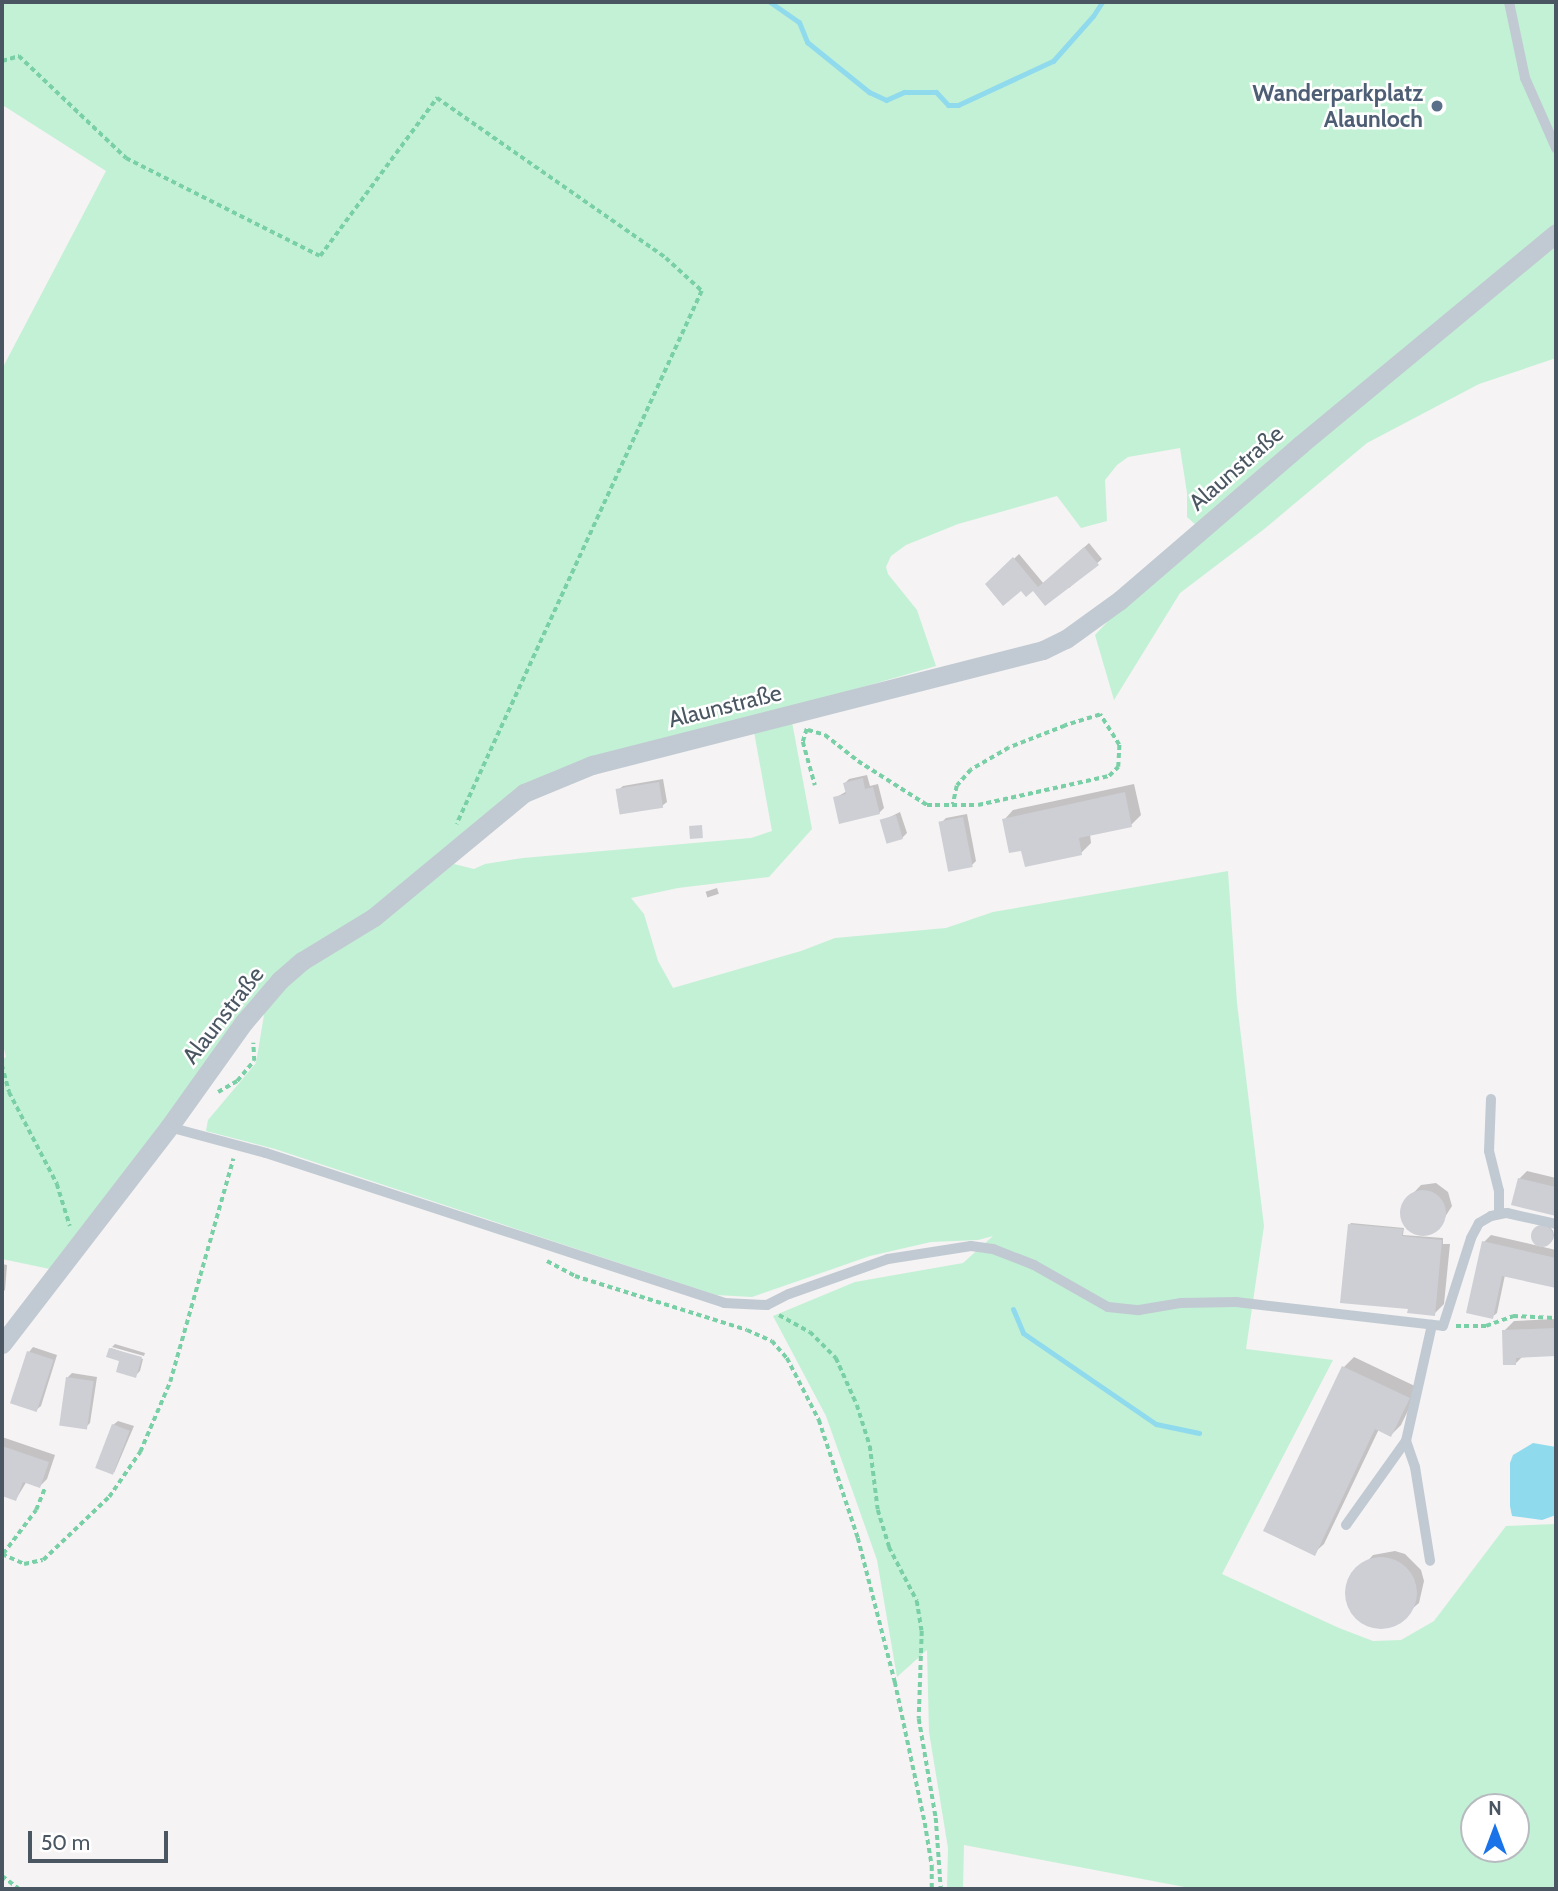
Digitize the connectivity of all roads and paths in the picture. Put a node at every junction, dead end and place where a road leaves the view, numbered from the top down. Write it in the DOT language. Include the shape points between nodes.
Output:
graph roads {
  1 [pos="1510,2"];
  2 [pos="2,61"];
  3 [pos="1556,148"];
  4 [pos="1556,233"];
  5 [pos="802,721"];
  6 [pos="815,785"];
  7 [pos="953,805"];
  8 [pos="448,856"];
  9 [pos="261,1033"];
  10 [pos="2,1065"];
  11 [pos="192,1094"];
  12 [pos="1491,1099"];
  13 [pos="169,1127"];
  14 [pos="235,1149"];
  15 [pos="234,1156"];
  16 [pos="245,1159"];
  17 [pos="1499,1214"];
  18 [pos="1556,1224"];
  19 [pos="76,1244"];
  20 [pos="545,1260"];
  21 [pos="767,1305"];
  22 [pos="1555,1318"];
  23 [pos="1437,1325"];
  24 [pos="2,1344"];
  25 [pos="158,1394"];
  26 [pos="165,1394"];
  27 [pos="1406,1441"];
  28 [pos="45,1488"];
  29 [pos="1346,1525"];
  30 [pos="2,1554"];
  31 [pos="1430,1561"];
  32 [pos="2,1876"];
  33 [pos="19,1889"];
  34 [pos="932,1889"];
  35 [pos="940,1889"];
  1 -- 3 [label="lane" via="1525,78"];
  2 -- 8 [label="path" via="19,56 126,158 320,256 437,98 666,258 702,291 451,836"];
  4 -- 5 [label="street, Alaunstraße" via="1121,600 1066,639 1043,650"];
  5 -- 6 [label="path"];
  5 -- 7 [label="path" via="920,802"];
  5 -- 8 [label="street, Alaunstraße" via="592,765 557,777 524,793"];
  7 -- 7 [label="path" via="957,786 971,770 1009,748 1065,726 1100,715 1119,745 1118,767 1109,776 978,805"];
  8 -- 11 [label="street, Alaunstraße" via="374,917 312,954 280,980"];
  9 -- 11 [label="path" via="253,1043 254,1061 237,1081 209,1095"];
  10 -- 19 [label="path" via="9,1092 57,1184"];
  11 -- 13 [label="street, Alaunstraße"];
  12 -- 17 [label="lane" via="1489,1151 1499,1191"];
  13 -- 19 [label="street, Alaunstraße"];
  13 -- 21 [label="lane" via="266,1153 697,1297"];
  14 -- 15 [label="path"];
  15 -- 16 [label="path"];
  15 -- 26 [label="path"];
  17 -- 18 [label="lane"];
  17 -- 23 [label="lane" via="1479,1223"];
  19 -- 24 [label="street, Alaunstraße"];
  20 -- 34 [label="path" via="575,1276 760,1335 787,1358 819,1420 858,1538 895,1682 932,1866"];
  21 -- 23 [label="lane" via="888,1259 971,1246 1034,1265 1108,1307 1139,1310 1181,1303 1236,1302"];
  21 -- 35 [label="path" via="810,1332 836,1358 870,1446 878,1510 889,1547 917,1601 922,1631 919,1718 936,1818"];
  22 -- 23 [label="path" via="1513,1316 1486,1326"];
  23 -- 27 [label="lane"];
  25 -- 26 [label="path"];
  26 -- 30 [label="path" via="140,1452 109,1497 39,1563 24,1564"];
  27 -- 29 [label="lane"];
  27 -- 31 [label="lane" via="1415,1467"];
  28 -- 30 [label="path" via="36,1510"];
  32 -- 33 [label="path"];
}
